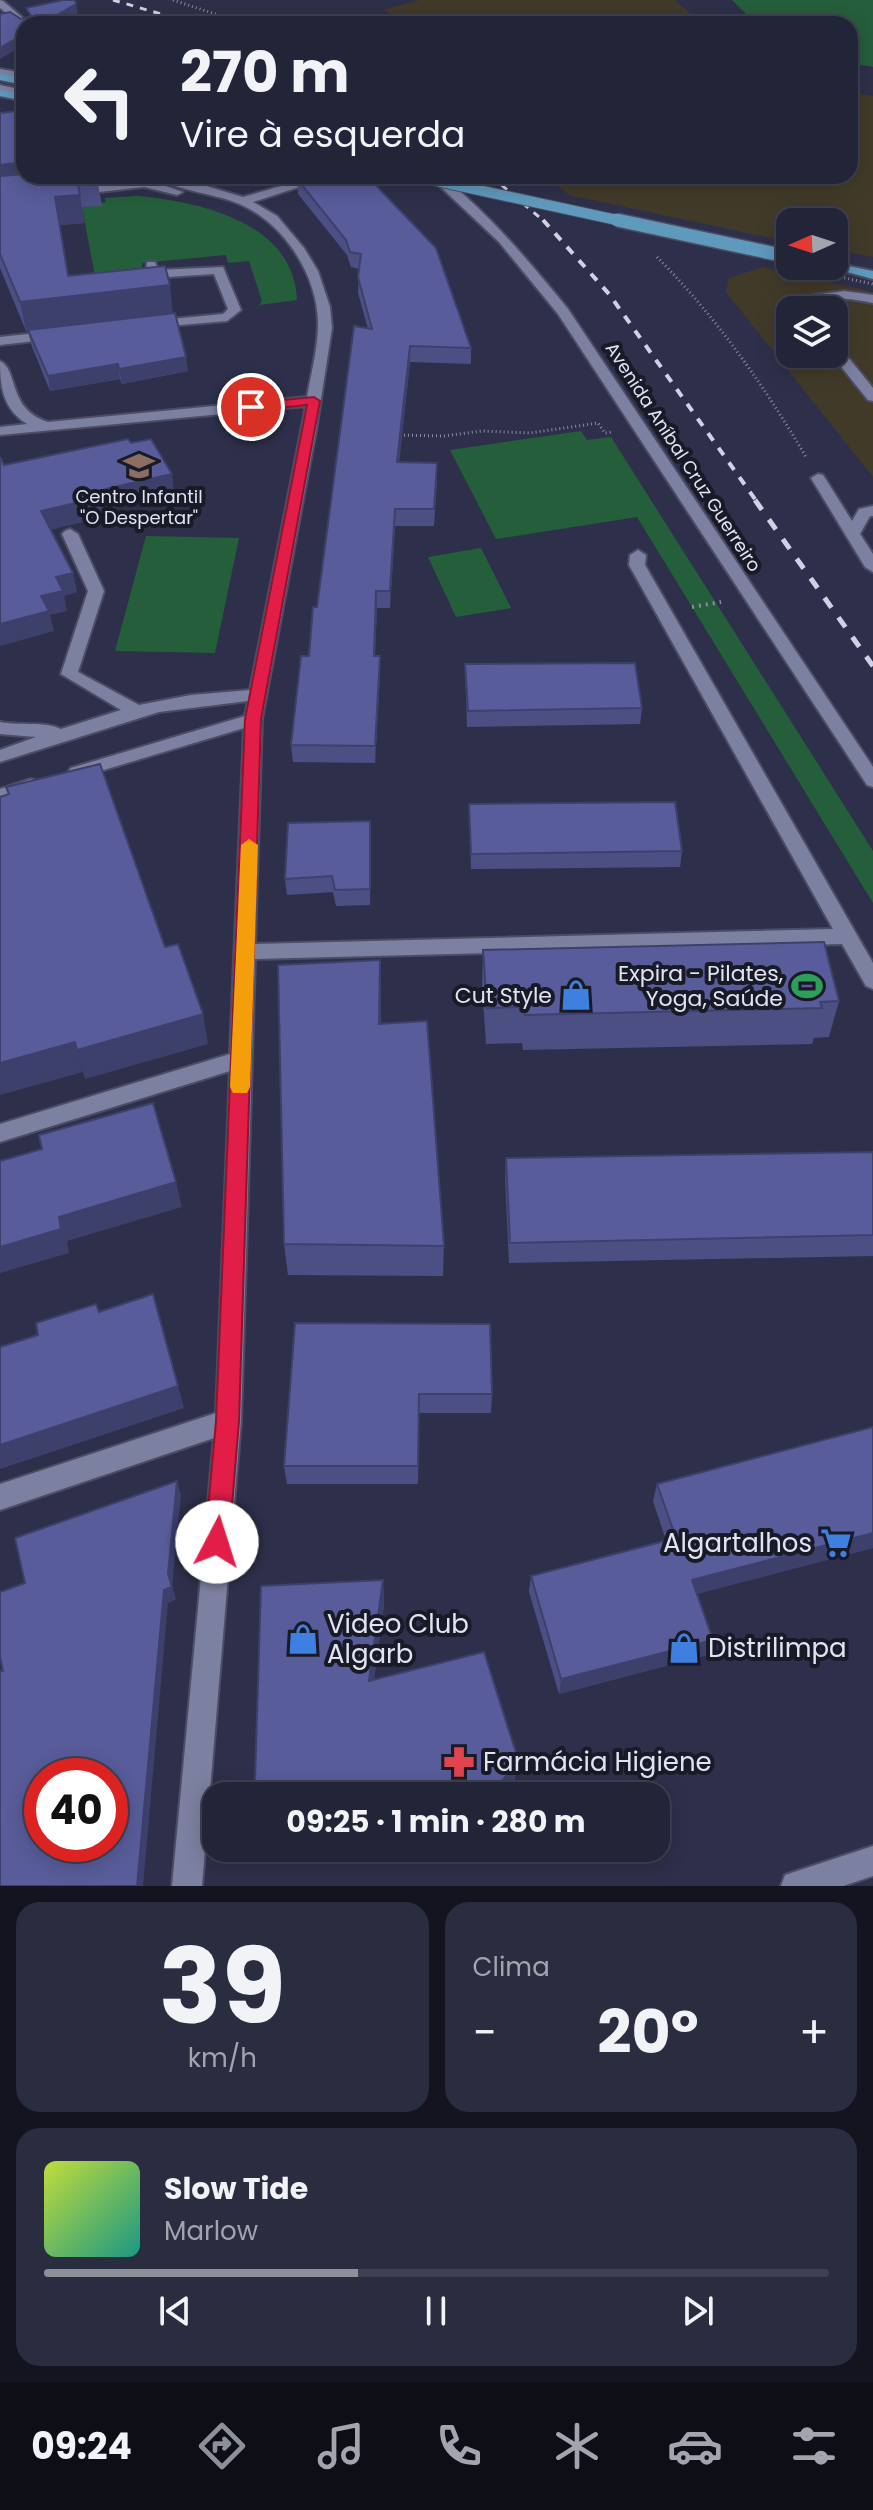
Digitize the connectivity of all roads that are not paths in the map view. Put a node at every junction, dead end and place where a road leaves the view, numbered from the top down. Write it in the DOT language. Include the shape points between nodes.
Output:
graph roads {
  1 [pos="0,3"];
  2 [pos="16,16"];
  3 [pos="144,184"];
  4 [pos="187,184"];
  5 [pos="301,184"];
  6 [pos="445,184"];
  7 [pos="451,184"];
  8 [pos="55,193"];
  9 [pos="243,201"];
  10 [pos="298,248"];
  11 [pos="776,254"];
  12 [pos="151,265"];
  13 [pos="848,270"];
  14 [pos="873,275"];
  15 [pos="819,296"];
  16 [pos="873,299"];
  17 [pos="136,326"];
  18 [pos="76,333"];
  19 [pos="0,341"];
  20 [pos="848,366"];
  21 [pos="1,372"];
  22 [pos="873,397"];
  23 [pos="314,401"];
  24 [pos="16,409"];
  25 [pos="0,425"];
  26 [pos="62,426"];
  27 [pos="0,431"];
  28 [pos="818,478"];
  29 [pos="873,511"];
  30 [pos="70,534"];
  31 [pos="853,534"];
  32 [pos="638,555"];
  33 [pos="873,567"];
  34 [pos="258,695"];
  35 [pos="136,711"];
  36 [pos="253,719"];
  37 [pos="0,728"];
  38 [pos="74,730"];
  39 [pos="0,756"];
  40 [pos="873,781"];
  41 [pos="0,795"];
  42 [pos="847,936"];
  43 [pos="246,952"];
  44 [pos="873,981"];
  45 [pos="241,1059"];
  46 [pos="0,1133"];
  47 [pos="228,1421"];
  48 [pos="0,1497"];
  49 [pos="873,1861"];
  50 [pos="187,1886"];
  51 [pos="796,1886"];
  1 -- 2 [label="street"];
  3 -- 8 [label="street"];
  3 -- 10 [label="street" via="245,212"];
  4 -- 9 [label="street"];
  5 -- 9 [label="street"];
  6 -- 40 [label="street, Avenida Aníbal Cruz Guerreiro" via="514,248 563,312"];
  7 -- 11 [label="main road, bridge"];
  9 -- 10 [label="street" via="273,218"];
  10 -- 23 [label="street" via="324,307"];
  12 -- 17 [label="street" via="152,274 219,270 235,310 227,317"];
  13 -- 14 [label="main road"];
  15 -- 16 [label="street"];
  18 -- 19 [label="street"];
  20 -- 22 [label="street"];
  21 -- 24 [label="street"];
  23 -- 26 [label="street"];
  23 -- 34 [label="street"];
  24 -- 25 [label="street"];
  24 -- 26 [label="street" via="31,423"];
  26 -- 27 [label="street"];
  28 -- 31 [label="street"];
  29 -- 31 [label="street" via="864,512"];
  30 -- 35 [label="street" via="96,591 69,674"];
  31 -- 33 [label="street"];
  32 -- 42 [label="street" via="637,565"];
  34 -- 35 [label="street" via="195,697"];
  34 -- 36 [label="street"];
  35 -- 38 [label="street"];
  36 -- 41 [label="street"];
  36 -- 43 [label="street"];
  37 -- 38 [label="street"];
  38 -- 39 [label="street"];
  42 -- 43 [label="street"];
  42 -- 44 [label="street"];
  43 -- 45 [label="street"];
  45 -- 46 [label="street"];
  45 -- 47 [label="street"];
  47 -- 48 [label="street"];
  47 -- 50 [label="street"];
  49 -- 51 [label="street"];
}
